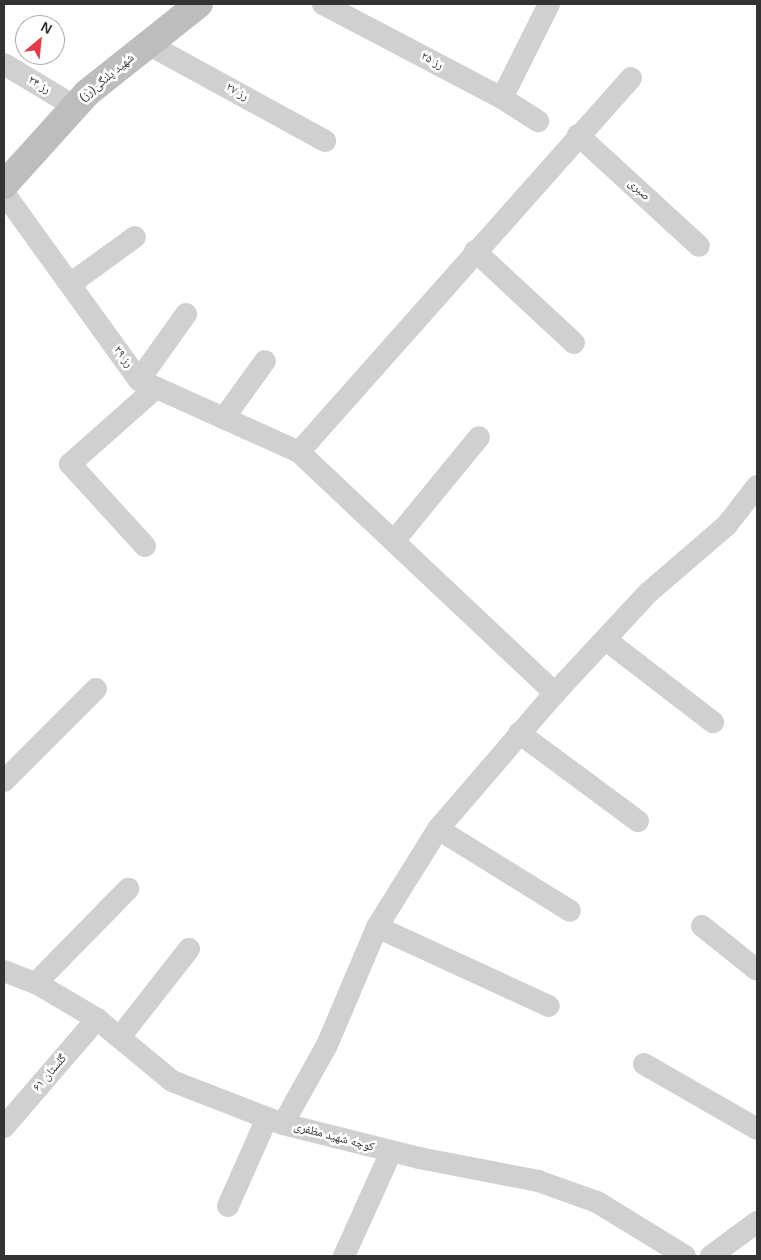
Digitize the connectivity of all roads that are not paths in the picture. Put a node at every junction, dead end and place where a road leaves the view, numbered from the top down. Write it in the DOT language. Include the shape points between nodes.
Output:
graph roads {
  1 [pos="198,4"];
  2 [pos="323,4"];
  3 [pos="549,4"];
  4 [pos="148,44"];
  5 [pos="4,64"];
  6 [pos="631,78"];
  7 [pos="502,98"];
  8 [pos="74,106"];
  9 [pos="538,122"];
  10 [pos="578,134"];
  11 [pos="326,140"];
  12 [pos="4,185"];
  13 [pos="4,194"];
  14 [pos="135,238"];
  15 [pos="699,246"];
  16 [pos="475,251"];
  17 [pos="70,284"];
  18 [pos="186,314"];
  19 [pos="574,343"];
  20 [pos="265,361"];
  21 [pos="148,384"];
  22 [pos="224,418"];
  23 [pos="479,437"];
  24 [pos="299,452"];
  25 [pos="757,486"];
  26 [pos="394,541"];
  27 [pos="144,546"];
  28 [pos="606,640"];
  29 [pos="96,690"];
  30 [pos="555,693"];
  31 [pos="713,722"];
  32 [pos="519,733"];
  33 [pos="4,781"];
  34 [pos="638,821"];
  35 [pos="438,829"];
  36 [pos="128,889"];
  37 [pos="570,911"];
  38 [pos="702,926"];
  39 [pos="377,927"];
  40 [pos="189,949"];
  41 [pos="757,970"];
  42 [pos="4,971"];
  43 [pos="36,983"];
  44 [pos="549,1006"];
  45 [pos="97,1018"];
  46 [pos="120,1038"];
  47 [pos="644,1064"];
  48 [pos="274,1121"];
  49 [pos="4,1127"];
  50 [pos="757,1129"];
  51 [pos="390,1152"];
  52 [pos="228,1206"];
  53 [pos="757,1222"];
  54 [pos="344,1256"];
  55 [pos="684,1256"];
  56 [pos="711,1256"];
  1 -- 4 [label="street, شهید پلنگی(رز)"];
  2 -- 7 [label="street, رز ۲۵"];
  3 -- 7 [label="street"];
  4 -- 8 [label="street, شهید پلنگی(رز)"];
  4 -- 11 [label="street, رز ۲۷"];
  5 -- 8 [label="street, رز ۲۴"];
  6 -- 10 [label="street"];
  7 -- 9 [label="street, رز ۲۵"];
  8 -- 12 [label="street, شهید پلنگی(رز)"];
  10 -- 15 [label="street, صبری"];
  10 -- 16 [label="street"];
  13 -- 17 [label="street, رز ۲۹"];
  14 -- 17 [label="street"];
  16 -- 19 [label="street"];
  16 -- 24 [label="street"];
  17 -- 21 [label="street, رز ۲۹"];
  18 -- 21 [label="street"];
  20 -- 22 [label="street"];
  21 -- 22 [label="street"];
  21 -- 27 [label="street" via="70,464"];
  22 -- 24 [label="street"];
  23 -- 26 [label="street"];
  24 -- 26 [label="street"];
  25 -- 28 [label="street" via="727,525 648,593"];
  26 -- 30 [label="street"];
  28 -- 30 [label="street"];
  28 -- 31 [label="street"];
  29 -- 33 [label="street"];
  30 -- 32 [label="street"];
  32 -- 34 [label="street"];
  32 -- 35 [label="street"];
  35 -- 37 [label="street"];
  35 -- 39 [label="street"];
  36 -- 43 [label="street"];
  38 -- 41 [label="street"];
  39 -- 44 [label="street"];
  39 -- 48 [label="street" via="327,1045"];
  40 -- 46 [label="street"];
  42 -- 43 [label="street, کوچه شهید مظفری"];
  43 -- 45 [label="street, کوچه شهید مظفری"];
  45 -- 46 [label="street, کوچه شهید مظفری"];
  45 -- 49 [label="street, گلستان ۶۱"];
  46 -- 48 [label="street, کوچه شهید مظفری" via="172,1081"];
  47 -- 50 [label="street"];
  48 -- 51 [label="street, کوچه شهید مظفری"];
  48 -- 52 [label="street"];
  51 -- 54 [label="street"];
  51 -- 55 [label="street, کوچه شهید مظفری" via="538,1181 597,1202"];
  53 -- 56 [label="street"];
}
